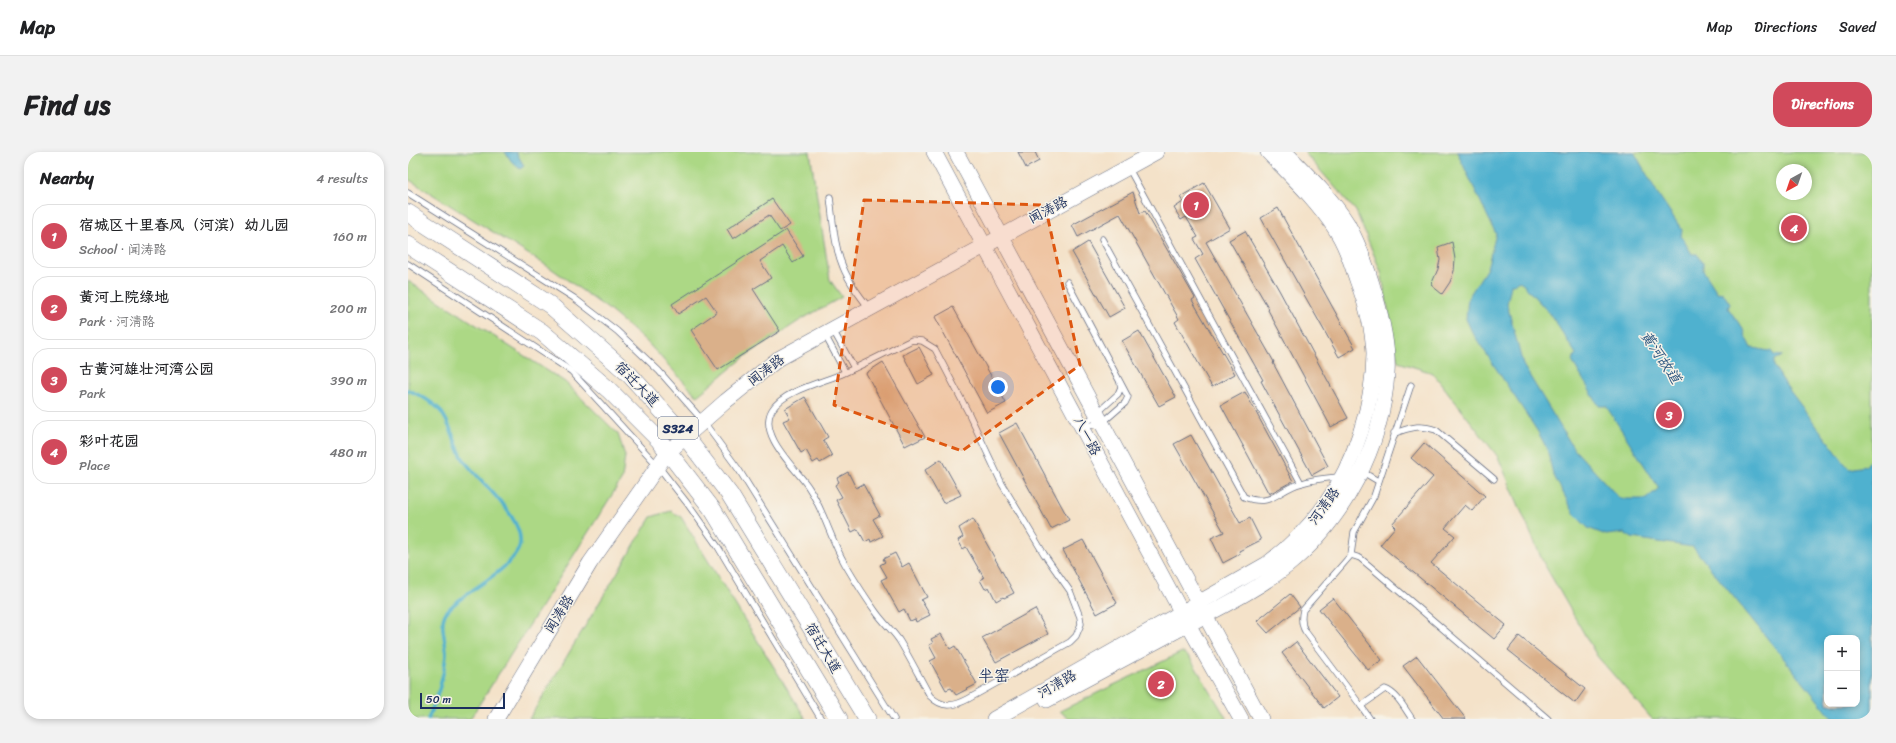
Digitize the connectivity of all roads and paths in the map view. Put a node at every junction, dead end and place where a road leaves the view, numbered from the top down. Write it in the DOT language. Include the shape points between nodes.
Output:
graph roads {
  1 [pos="934,152"];
  2 [pos="956,152"];
  3 [pos="1156,152"];
  4 [pos="1268,152"];
  5 [pos="1285,152"];
  6 [pos="1128,167"];
  7 [pos="408,193"];
  8 [pos="830,197"];
  9 [pos="408,213"];
  10 [pos="1002,235"];
  11 [pos="1102,239"];
  12 [pos="408,245"];
  13 [pos="985,246"];
  14 [pos="408,264"];
  15 [pos="1067,282"];
  16 [pos="869,308"];
  17 [pos="828,331"];
  18 [pos="854,368"];
  19 [pos="846,372"];
  20 [pos="1119,378"];
  21 [pos="1411,385"];
  22 [pos="1099,418"];
  23 [pos="703,421"];
  24 [pos="1082,427"];
  25 [pos="1394,434"];
  26 [pos="686,436"];
  27 [pos="662,459"];
  28 [pos="1361,471"];
  29 [pos="1344,476"];
  30 [pos="1494,479"];
  31 [pos="1378,481"];
  32 [pos="1300,483"];
  33 [pos="1351,555"];
  34 [pos="1201,610"];
  35 [pos="1185,619"];
  36 [pos="1361,706"];
  37 [pos="496,719"];
  38 [pos="821,719"];
  39 [pos="839,719"];
  40 [pos="867,719"];
  41 [pos="894,719"];
  42 [pos="994,719"];
  43 [pos="1013,719"];
  44 [pos="1241,719"];
  45 [pos="1260,719"];
  46 [pos="1370,719"];
  47 [pos="1412,719"];
  48 [pos="1548,719"];
  1 -- 13 [label="street, 八一路"];
  2 -- 10 [label="street, 八一路"];
  3 -- 6 [label="street, 闻涛路"];
  4 -- 29 [label="street, 河清路" via="1335,227 1364,300 1374,352 1372,384 1366,413"];
  5 -- 28 [label="street, 河清路" via="1327,197 1346,222 1363,256 1376,301 1386,346 1387,374 1381,413"];
  6 -- 10 [label="street, 闻涛路"];
  6 -- 32 [label="lane"];
  7 -- 23 [label="lane" via="574,298 617,331 659,371"];
  8 -- 16 [label="lane" via="842,266"];
  9 -- 26 [label="main road, 宿迁大道 / S324" via="550,305 629,374"];
  10 -- 13 [label="street, 闻涛路"];
  10 -- 22 [label="street, 八一路"];
  11 -- 32 [label="lane" via="1239,492 1252,500 1269,500"];
  12 -- 27 [label="main road, 宿迁大道 / S324" via="542,332 609,390 659,440"];
  13 -- 16 [label="street, 闻涛路"];
  13 -- 24 [label="street, 八一路"];
  14 -- 27 [label="lane" via="572,371"];
  15 -- 20 [label="lane"];
  16 -- 17 [label="street, 闻涛路"];
  17 -- 18 [label="lane"];
  17 -- 19 [label="lane"];
  17 -- 23 [label="street, 闻涛路" via="778,359"];
  18 -- 19 [label="lane"];
  18 -- 19 [label="lane" via="912,340 922,341 935,349 1002,484 1044,554 1070,591 1080,617 1080,630 1070,642 959,704 944,705 930,696 899,640 873,608 845,564 808,487 774,441 769,420 775,406 815,383"];
  20 -- 22 [label="lane" via="1121,387 1118,394"];
  20 -- 22 [label="lane" via="1128,394 1128,400"];
  21 -- 25 [label="lane"];
  22 -- 24 [label="lane"];
  22 -- 24 [label="lane"];
  22 -- 34 [label="street, 八一路"];
  23 -- 26 [label="street, 闻涛路"];
  23 -- 41 [label="lane" via="739,470"];
  24 -- 35 [label="street, 八一路"];
  25 -- 30 [label="lane" via="1424,426 1436,430"];
  25 -- 31 [label="lane"];
  26 -- 27 [label="street, 闻涛路"];
  26 -- 40 [label="main road, 宿迁大道 / S324" via="730,495"];
  27 -- 37 [label="street, 闻涛路" via="590,563"];
  27 -- 38 [label="lane"];
  27 -- 39 [label="main road, 宿迁大道 / S324" via="712,510"];
  28 -- 31 [label="lane"];
  28 -- 34 [label="street, 河清路" via="1326,526 1299,555 1271,578"];
  29 -- 32 [label="lane"];
  29 -- 34 [label="street, 河清路" via="1311,524 1284,551"];
  31 -- 33 [label="lane" via="1374,496 1354,532"];
  33 -- 36 [label="lane" via="1303,610 1301,616 1305,631"];
  33 -- 48 [label="lane" via="1360,558"];
  34 -- 35 [label="street, 河清路"];
  34 -- 45 [label="street, 八一路"];
  35 -- 42 [label="street, 河清路"];
  35 -- 43 [label="street, 河清路"];
  35 -- 44 [label="street, 八一路"];
  36 -- 46 [label="lane"];
  36 -- 47 [label="lane" via="1385,689 1391,691"];
}
